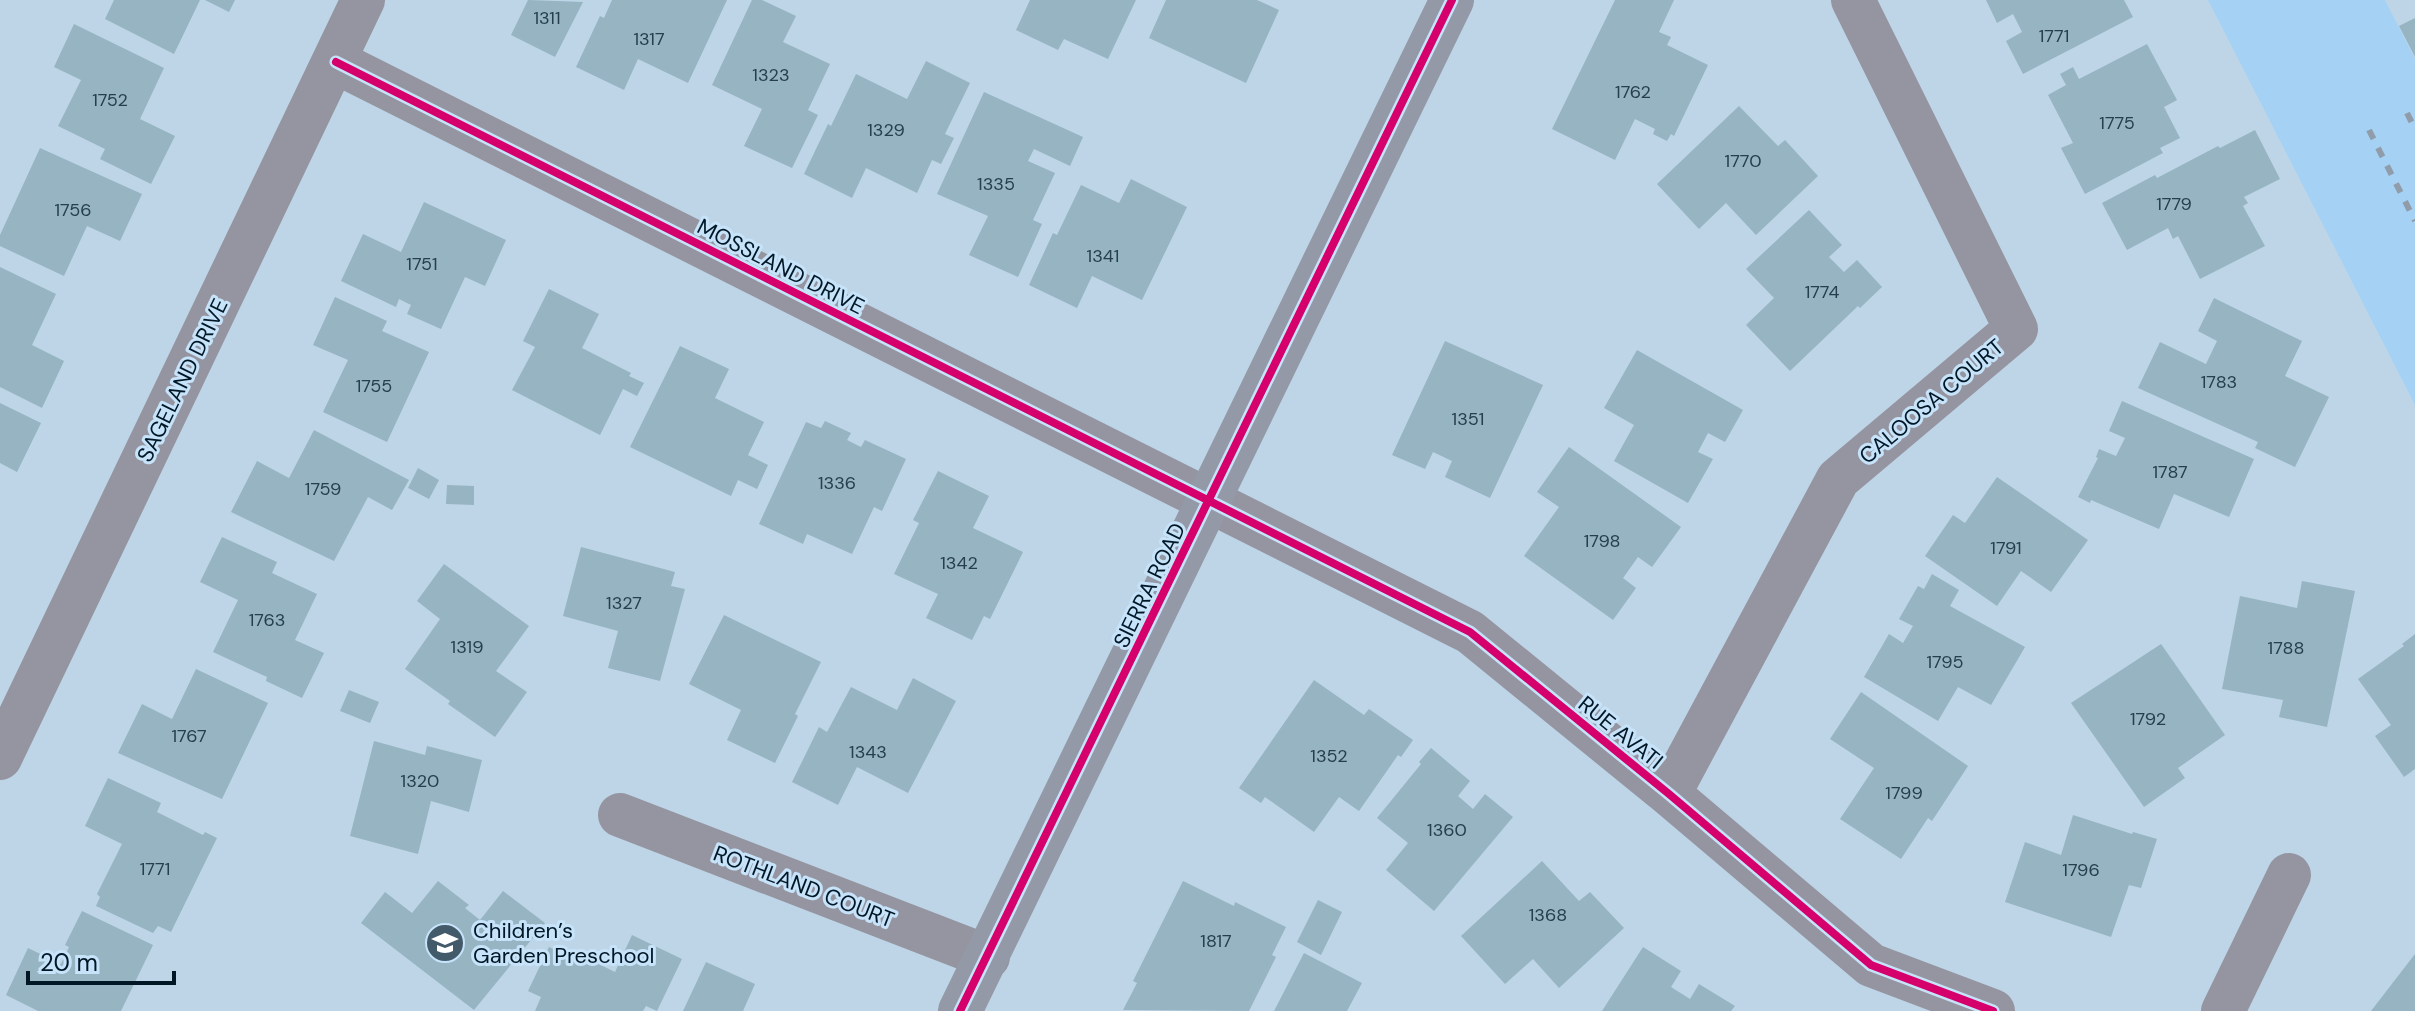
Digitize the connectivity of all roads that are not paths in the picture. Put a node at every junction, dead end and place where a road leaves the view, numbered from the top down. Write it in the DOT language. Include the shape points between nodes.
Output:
graph roads {
  1 [pos="363,0"];
  2 [pos="1452,0"];
  3 [pos="1853,0"];
  4 [pos="336,62"];
  5 [pos="1209,503"];
  6 [pos="0,758"];
  7 [pos="1669,794"];
  8 [pos="620,815"];
  9 [pos="2289,875"];
  10 [pos="988,957"];
  11 [pos="960,1011"];
  12 [pos="1993,1011"];
  13 [pos="2223,1011"];
  1 -- 4 [label="street, SAGELAND DRIVE"];
  2 -- 5 [label="main road, SIERRA ROAD"];
  3 -- 7 [label="street, CALOOSA COURT" via="2016,329 1838,479"];
  4 -- 5 [label="street, MOSSLAND DRIVE"];
  4 -- 6 [label="street, SAGELAND DRIVE"];
  5 -- 7 [label="street, RUE AVATI" via="1470,632"];
  5 -- 10 [label="main road, SIERRA ROAD"];
  7 -- 12 [label="street, RUE AVATI" via="1871,965"];
  8 -- 10 [label="street, ROTHLAND COURT"];
  9 -- 13 [label="street"];
  10 -- 11 [label="main road, SIERRA ROAD"];
}
